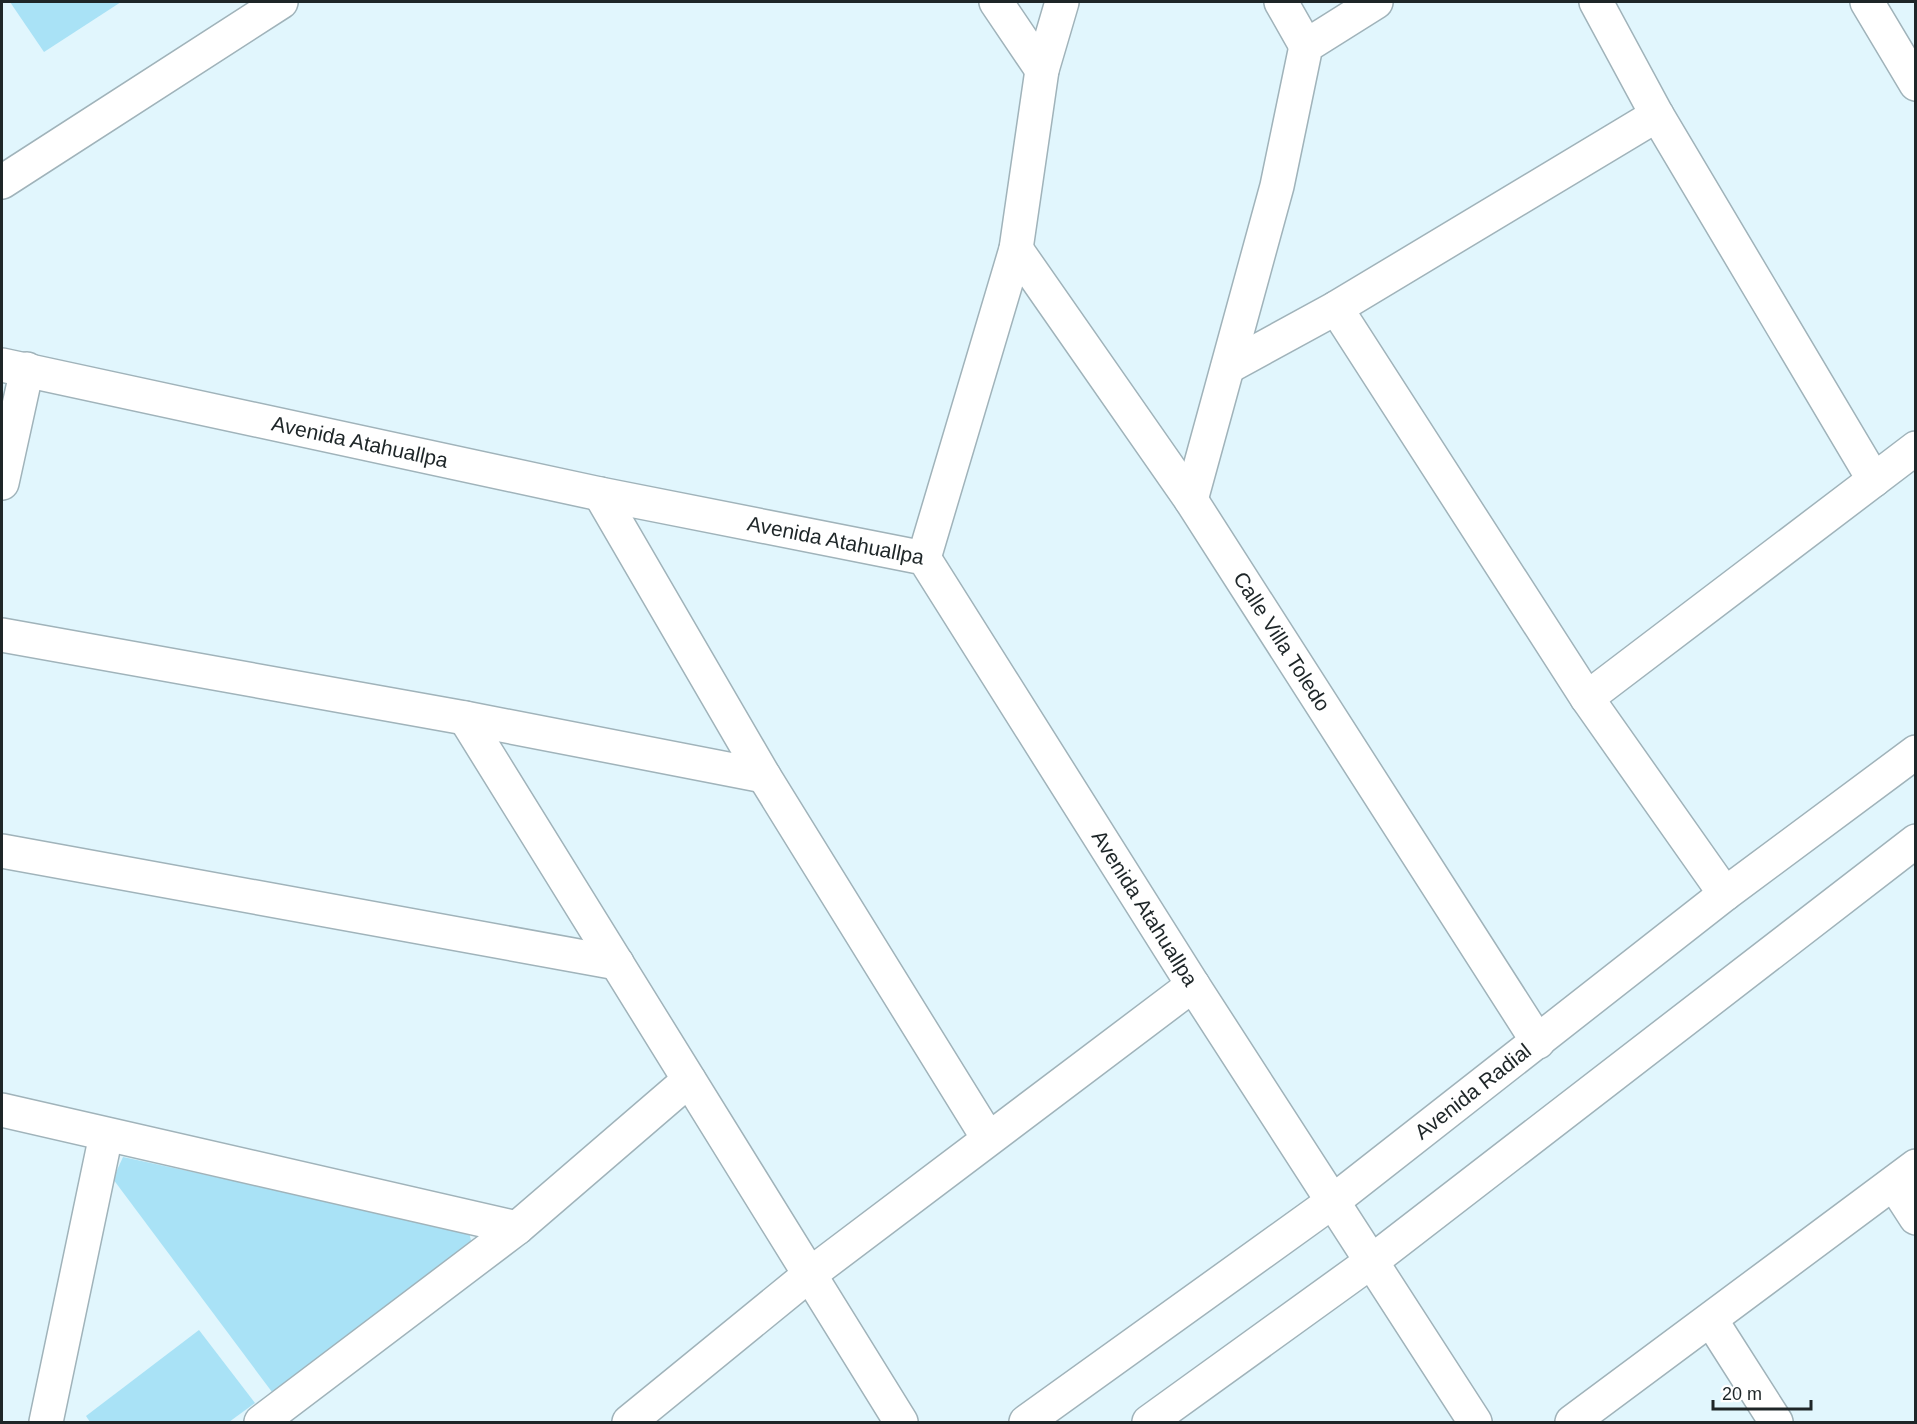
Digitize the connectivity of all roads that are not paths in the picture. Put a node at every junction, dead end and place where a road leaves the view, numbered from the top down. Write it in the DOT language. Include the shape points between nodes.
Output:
graph roads {
  1 [pos="280,2"];
  2 [pos="996,2"];
  3 [pos="1062,2"];
  4 [pos="1281,2"];
  5 [pos="1376,2"];
  6 [pos="1596,2"];
  7 [pos="1867,2"];
  8 [pos="1306,46"];
  9 [pos="1042,70"];
  10 [pos="1916,84"];
  11 [pos="1657,115"];
  12 [pos="2,182"];
  13 [pos="1016,249"];
  14 [pos="1336,308"];
  15 [pos="14,367"];
  16 [pos="1228,368"];
  17 [pos="1916,448"];
  18 [pos="1874,480"];
  19 [pos="2,483"];
  20 [pos="600,494"];
  21 [pos="1191,500"];
  22 [pos="924,558"];
  23 [pos="2,635"];
  24 [pos="1587,698"];
  25 [pos="465,718"];
  26 [pos="1916,752"];
  27 [pos="764,776"];
  28 [pos="1916,841"];
  29 [pos="2,851"];
  30 [pos="1725,894"];
  31 [pos="617,963"];
  32 [pos="1193,985"];
  33 [pos="1538,1042"];
  34 [pos="688,1080"];
  35 [pos="2,1110"];
  36 [pos="106,1135"];
  37 [pos="988,1138"];
  38 [pos="1905,1175"];
  39 [pos="1332,1202"];
  40 [pos="1916,1218"];
  41 [pos="517,1228"];
  42 [pos="1372,1261"];
  43 [pos="809,1275"];
  44 [pos="1711,1320"];
  45 [pos="295,1413"];
  46 [pos="1162,1418"];
  47 [pos="46,1422"];
  48 [pos="261,1422"];
  49 [pos="629,1422"];
  50 [pos="901,1422"];
  51 [pos="1026,1422"];
  52 [pos="1475,1422"];
  53 [pos="1572,1422"];
  54 [pos="1776,1422"];
  1 -- 12 [label="street"];
  2 -- 9 [label="street"];
  3 -- 9 [label="street"];
  4 -- 8 [label="street"];
  5 -- 8 [label="street"];
  6 -- 11 [label="street"];
  7 -- 10 [label="street"];
  8 -- 16 [label="street" via="1277,186"];
  9 -- 13 [label="street"];
  11 -- 14 [label="street"];
  11 -- 18 [label="street"];
  13 -- 21 [label="street, Calle Villa Toledo"];
  13 -- 22 [label="street"];
  14 -- 16 [label="street"];
  14 -- 24 [label="street"];
  15 -- 19 [label="street"];
  15 -- 20 [label="street, Avenida Atahuallpa"];
  16 -- 21 [label="street"];
  17 -- 18 [label="street"];
  18 -- 24 [label="street"];
  20 -- 22 [label="street, Avenida Atahuallpa"];
  20 -- 27 [label="street"];
  21 -- 33 [label="street, Calle Villa Toledo"];
  22 -- 32 [label="street, Avenida Atahuallpa"];
  23 -- 25 [label="street"];
  24 -- 30 [label="street"];
  25 -- 27 [label="street"];
  25 -- 31 [label="street"];
  26 -- 30 [label="street, Avenida Radial"];
  27 -- 37 [label="street"];
  28 -- 42 [label="street"];
  29 -- 31 [label="street"];
  30 -- 33 [label="street, Avenida Radial"];
  31 -- 34 [label="street"];
  32 -- 37 [label="street"];
  32 -- 39 [label="street, Avenida Atahuallpa"];
  33 -- 39 [label="street, Avenida Radial"];
  34 -- 41 [label="street"];
  34 -- 43 [label="street"];
  35 -- 36 [label="street"];
  36 -- 41 [label="street"];
  36 -- 47 [label="street"];
  37 -- 43 [label="street"];
  38 -- 40 [label="street"];
  38 -- 44 [label="street"];
  39 -- 42 [label="street, Avenida Atahuallpa"];
  39 -- 51 [label="street, Avenida Radial"];
  41 -- 45 [label="street"];
  42 -- 46 [label="street"];
  42 -- 52 [label="street, Avenida Atahuallpa"];
  43 -- 49 [label="street"];
  43 -- 50 [label="street"];
  44 -- 53 [label="street"];
  44 -- 54 [label="street"];
  45 -- 48 [label="street"];
}
